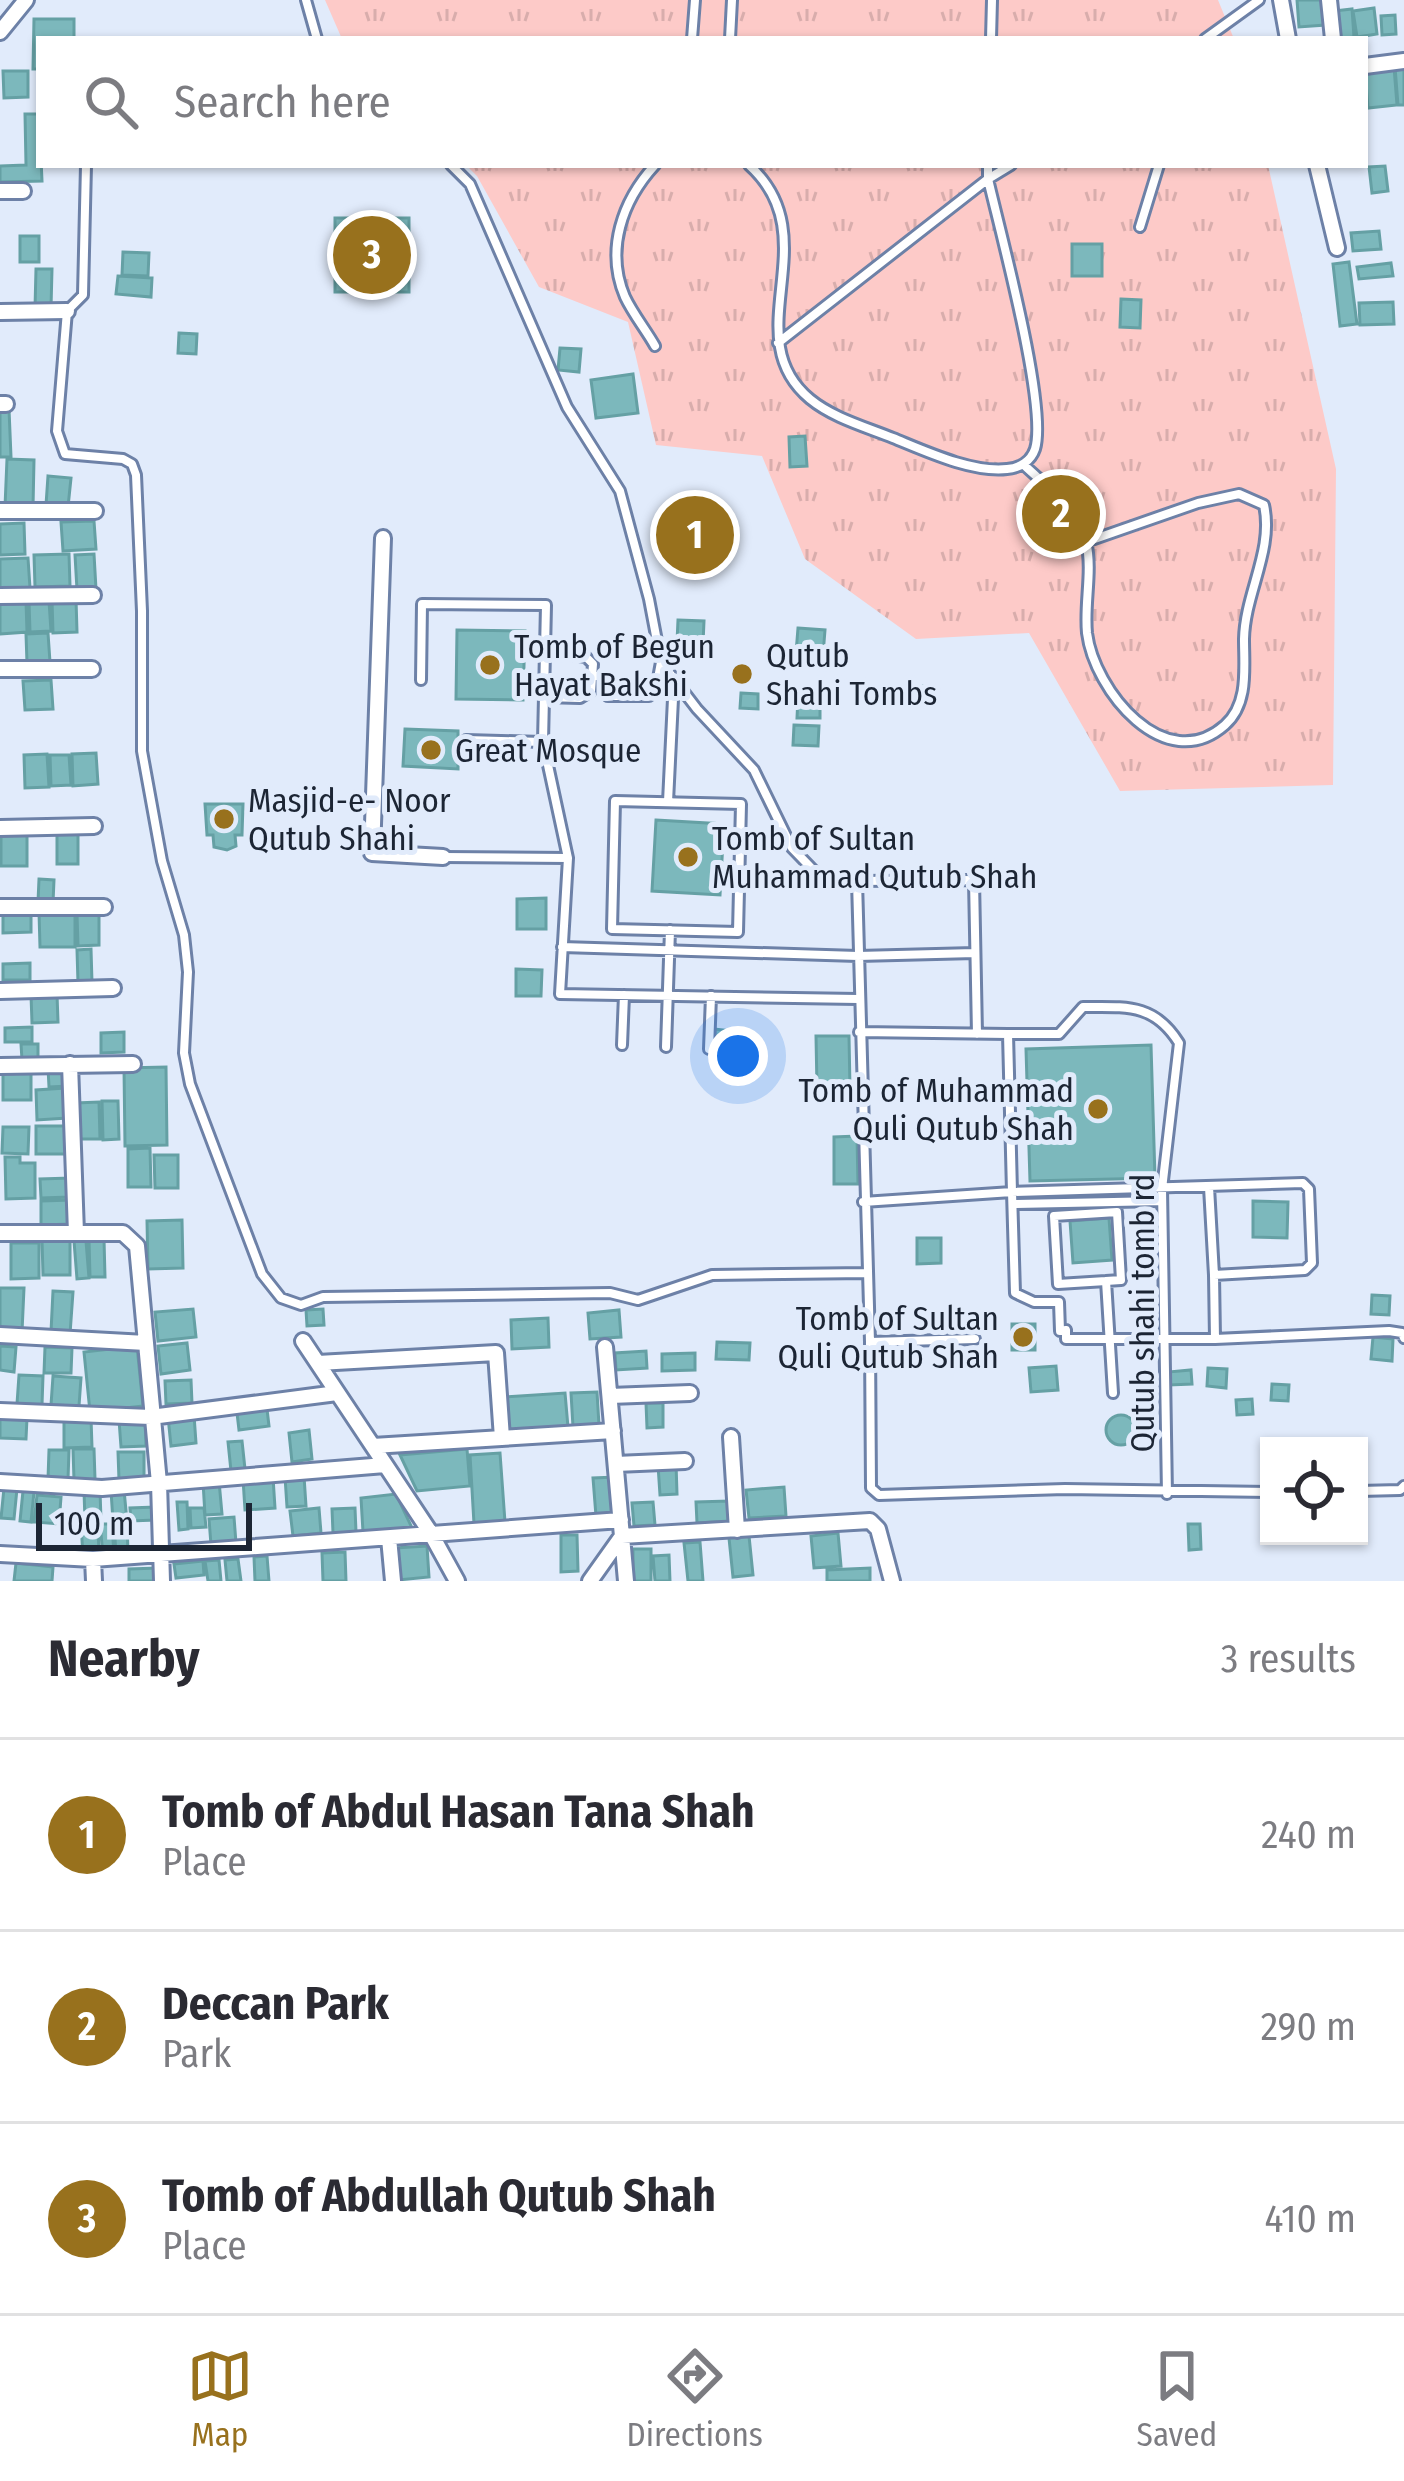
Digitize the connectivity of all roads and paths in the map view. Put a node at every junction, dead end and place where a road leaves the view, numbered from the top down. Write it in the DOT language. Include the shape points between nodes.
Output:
graph roads {
  1 [pos="26,0"];
  2 [pos="306,0"];
  3 [pos="695,0"];
  4 [pos="732,0"];
  5 [pos="992,0"];
  6 [pos="1258,0"];
  7 [pos="1281,0"];
  8 [pos="1329,0"];
  9 [pos="0,32"];
  10 [pos="316,36"];
  11 [pos="692,36"];
  12 [pos="730,36"];
  13 [pos="991,36"];
  14 [pos="1209,36"];
  15 [pos="1287,36"];
  16 [pos="1334,36"];
  17 [pos="1404,61"];
  18 [pos="1368,66"];
  19 [pos="86,168"];
  20 [pos="454,168"];
  21 [pos="653,168"];
  22 [pos="752,168"];
  23 [pos="988,168"];
  24 [pos="1006,168"];
  25 [pos="1158,168"];
  26 [pos="1318,168"];
  27 [pos="988,179"];
  28 [pos="0,191"];
  29 [pos="23,191"];
  30 [pos="1141,227"];
  31 [pos="1337,248"];
  32 [pos="67,310"];
  33 [pos="0,312"];
  34 [pos="778,344"];
  35 [pos="655,346"];
  36 [pos="1024,465"];
  37 [pos="0,511"];
  38 [pos="94,511"];
  39 [pos="383,538"];
  40 [pos="1086,542"];
  41 [pos="93,595"];
  42 [pos="0,596"];
  43 [pos="545,651"];
  44 [pos="662,662"];
  45 [pos="0,669"];
  46 [pos="92,669"];
  47 [pos="592,676"];
  48 [pos="674,676"];
  49 [pos="422,680"];
  50 [pos="544,697"];
  51 [pos="466,740"];
  52 [pos="543,742"];
  53 [pos="668,802"];
  54 [pos="94,826"];
  55 [pos="0,828"];
  56 [pos="443,857"];
  57 [pos="568,858"];
  58 [pos="857,881"];
  59 [pos="0,907"];
  60 [pos="104,907"];
  61 [pos="670,930"];
  62 [pos="562,947"];
  63 [pos="669,952"];
  64 [pos="975,953"];
  65 [pos="858,956"];
  66 [pos="113,988"];
  67 [pos="0,991"];
  68 [pos="624,994"];
  69 [pos="668,995"];
  70 [pos="711,996"];
  71 [pos="859,999"];
  72 [pos="860,1032"];
  73 [pos="976,1034"];
  74 [pos="1008,1034"];
  75 [pos="622,1045"];
  76 [pos="666,1047"];
  77 [pos="709,1049"];
  78 [pos="70,1064"];
  79 [pos="133,1064"];
  80 [pos="0,1066"];
  81 [pos="1209,1187"];
  82 [pos="1162,1190"];
  83 [pos="1012,1192"];
  84 [pos="1090,1200"];
  85 [pos="1162,1201"];
  86 [pos="863,1202"];
  87 [pos="1013,1204"];
  88 [pos="1091,1213"];
  89 [pos="0,1233"];
  90 [pos="76,1233"];
  91 [pos="867,1273"];
  92 [pos="1214,1275"];
  93 [pos="1106,1281"];
  94 [pos="0,1335"];
  95 [pos="1404,1338"];
  96 [pos="975,1339"];
  97 [pos="1215,1339"];
  98 [pos="1109,1340"];
  99 [pos="1163,1340"];
  100 [pos="303,1341"];
  101 [pos="869,1342"];
  102 [pos="146,1343"];
  103 [pos="605,1347"];
  104 [pos="318,1363"];
  105 [pos="337,1393"];
  106 [pos="690,1393"];
  107 [pos="1113,1393"];
  108 [pos="610,1396"];
  109 [pos="0,1411"];
  110 [pos="151,1417"];
  111 [pos="613,1431"];
  112 [pos="731,1437"];
  113 [pos="502,1438"];
  114 [pos="373,1446"];
  115 [pos="685,1461"];
  116 [pos="616,1464"];
  117 [pos="385,1465"];
  118 [pos="0,1482"];
  119 [pos="159,1483"];
  120 [pos="1404,1486"];
  121 [pos="1368,1491"];
  122 [pos="1260,1492"];
  123 [pos="1167,1494"];
  124 [pos="621,1528"];
  125 [pos="736,1530"];
  126 [pos="430,1532"];
  127 [pos="389,1538"];
  128 [pos="0,1554"];
  129 [pos="161,1554"];
  130 [pos="93,1559"];
  131 [pos="94,1581"];
  132 [pos="162,1581"];
  133 [pos="393,1581"];
  134 [pos="457,1581"];
  135 [pos="590,1581"];
  136 [pos="626,1581"];
  137 [pos="892,1581"];
  1 -- 9 [label="street"];
  2 -- 10 [label="lane"];
  3 -- 11 [label="lane"];
  4 -- 12 [label="lane"];
  5 -- 13 [label="lane"];
  6 -- 14 [label="lane"];
  7 -- 15 [label="street"];
  8 -- 16 [label="street"];
  17 -- 18 [label="street"];
  19 -- 32 [label="lane" via="83,295"];
  20 -- 44 [label="lane" via="470,184 567,406 620,491"];
  21 -- 35 [label="lane" via="616,244 626,300"];
  22 -- 34 [label="lane" via="783,224"];
  23 -- 27 [label="lane"];
  24 -- 27 [label="lane"];
  25 -- 30 [label="lane"];
  26 -- 31 [label="street"];
  27 -- 34 [label="lane"];
  27 -- 36 [label="lane" via="1037,428"];
  28 -- 29 [label="street"];
  32 -- 33 [label="street"];
  32 -- 91 [label="lane" via="59,442 65,454 122,459 136,475 142,752 184,935 190,1084 262,1274 281,1298 301,1305 323,1297 638,1300 712,1275"];
  34 -- 36 [label="lane" via="792,382 814,403 978,466"];
  36 -- 40 [label="lane" via="1075,513"];
  37 -- 38 [label="street"];
  39 -- 56 [label="street" via="372,853"];
  40 -- 40 [label="lane" via="1087,635 1099,669 1139,727 1179,740 1207,737 1227,724 1241,701 1245,613 1265,544 1264,506 1239,494"];
  41 -- 42 [label="street"];
  43 -- 47 [label="lane" via="586,657"];
  43 -- 49 [label="lane" via="545,605 422,604"];
  43 -- 50 [label="lane"];
  44 -- 47 [label="lane" via="649,696 608,696 603,676"];
  44 -- 48 [label="lane"];
  45 -- 46 [label="street"];
  47 -- 50 [label="lane" via="591,691 580,698"];
  48 -- 53 [label="lane"];
  48 -- 58 [label="lane" via="754,770 792,848 821,878"];
  50 -- 52 [label="lane"];
  51 -- 52 [label="lane"];
  52 -- 57 [label="lane"];
  53 -- 61 [label="lane" via="615,801 612,929"];
  53 -- 61 [label="lane" via="741,804 738,932"];
  54 -- 55 [label="street"];
  56 -- 57 [label="lane"];
  57 -- 62 [label="lane"];
  58 -- 64 [label="lane" via="974,880"];
  58 -- 65 [label="lane"];
  59 -- 60 [label="street"];
  61 -- 63 [label="lane"];
  62 -- 63 [label="lane"];
  62 -- 68 [label="lane" via="560,994"];
  63 -- 65 [label="lane"];
  63 -- 69 [label="lane"];
  64 -- 65 [label="lane"];
  64 -- 73 [label="lane"];
  65 -- 71 [label="lane"];
  66 -- 67 [label="street"];
  68 -- 69 [label="lane"];
  68 -- 75 [label="lane"];
  69 -- 70 [label="lane"];
  69 -- 76 [label="lane"];
  70 -- 71 [label="lane"];
  70 -- 77 [label="lane"];
  71 -- 72 [label="lane"];
  72 -- 73 [label="lane, Qutub shahi tomb rd"];
  72 -- 86 [label="lane"];
  73 -- 74 [label="lane, Qutub shahi tomb rd"];
  74 -- 82 [label="lane, Qutub shahi tomb rd" via="1059,1034 1083,1007 1136,1007 1169,1027 1179,1043"];
  74 -- 83 [label="lane"];
  78 -- 79 [label="street"];
  78 -- 80 [label="street"];
  78 -- 90 [label="street"];
  81 -- 82 [label="lane"];
  81 -- 92 [label="lane"];
  81 -- 92 [label="lane" via="1309,1189 1312,1263 1305,1270"];
  82 -- 83 [label="lane"];
  82 -- 85 [label="lane, Qutub shahi tomb rd"];
  83 -- 86 [label="lane"];
  83 -- 87 [label="lane"];
  84 -- 85 [label="lane"];
  84 -- 87 [label="lane"];
  84 -- 88 [label="lane"];
  85 -- 99 [label="lane, Qutub shahi tomb rd"];
  86 -- 91 [label="lane"];
  87 -- 98 [label="lane" via="1015,1293 1059,1302 1066,1339"];
  88 -- 93 [label="lane" via="1117,1211 1121,1280"];
  88 -- 93 [label="lane" via="1054,1216 1058,1284"];
  89 -- 90 [label="street"];
  90 -- 102 [label="street" via="134,1240"];
  91 -- 101 [label="lane"];
  92 -- 97 [label="lane"];
  93 -- 98 [label="lane"];
  94 -- 102 [label="street"];
  95 -- 97 [label="lane" via="1388,1331"];
  96 -- 101 [label="lane"];
  97 -- 99 [label="lane"];
  98 -- 99 [label="lane"];
  98 -- 107 [label="lane"];
  99 -- 123 [label="lane, Qutub shahi tomb rd"];
  100 -- 104 [label="street"];
  101 -- 123 [label="lane, Qutub shahi tomb rd" via="872,1488 879,1495"];
  102 -- 110 [label="street"];
  103 -- 108 [label="street"];
  104 -- 105 [label="street"];
  104 -- 113 [label="street" via="496,1352"];
  105 -- 110 [label="street"];
  105 -- 114 [label="street"];
  106 -- 108 [label="street"];
  108 -- 111 [label="street"];
  109 -- 110 [label="street"];
  110 -- 119 [label="street"];
  111 -- 113 [label="street"];
  111 -- 116 [label="street"];
  112 -- 125 [label="street"];
  113 -- 114 [label="street"];
  114 -- 117 [label="street"];
  115 -- 116 [label="street"];
  116 -- 124 [label="street"];
  117 -- 119 [label="street"];
  117 -- 126 [label="street"];
  118 -- 119 [label="street"];
  119 -- 129 [label="street"];
  120 -- 121 [label="lane"];
  122 -- 123 [label="lane"];
  124 -- 125 [label="street"];
  124 -- 126 [label="street"];
  124 -- 135 [label="street"];
  124 -- 136 [label="street"];
  125 -- 137 [label="street" via="870,1521"];
  126 -- 127 [label="street"];
  126 -- 134 [label="street"];
  127 -- 129 [label="street"];
  127 -- 133 [label="street"];
  128 -- 130 [label="street"];
  129 -- 130 [label="street"];
  129 -- 132 [label="street"];
  130 -- 131 [label="street"];
}
